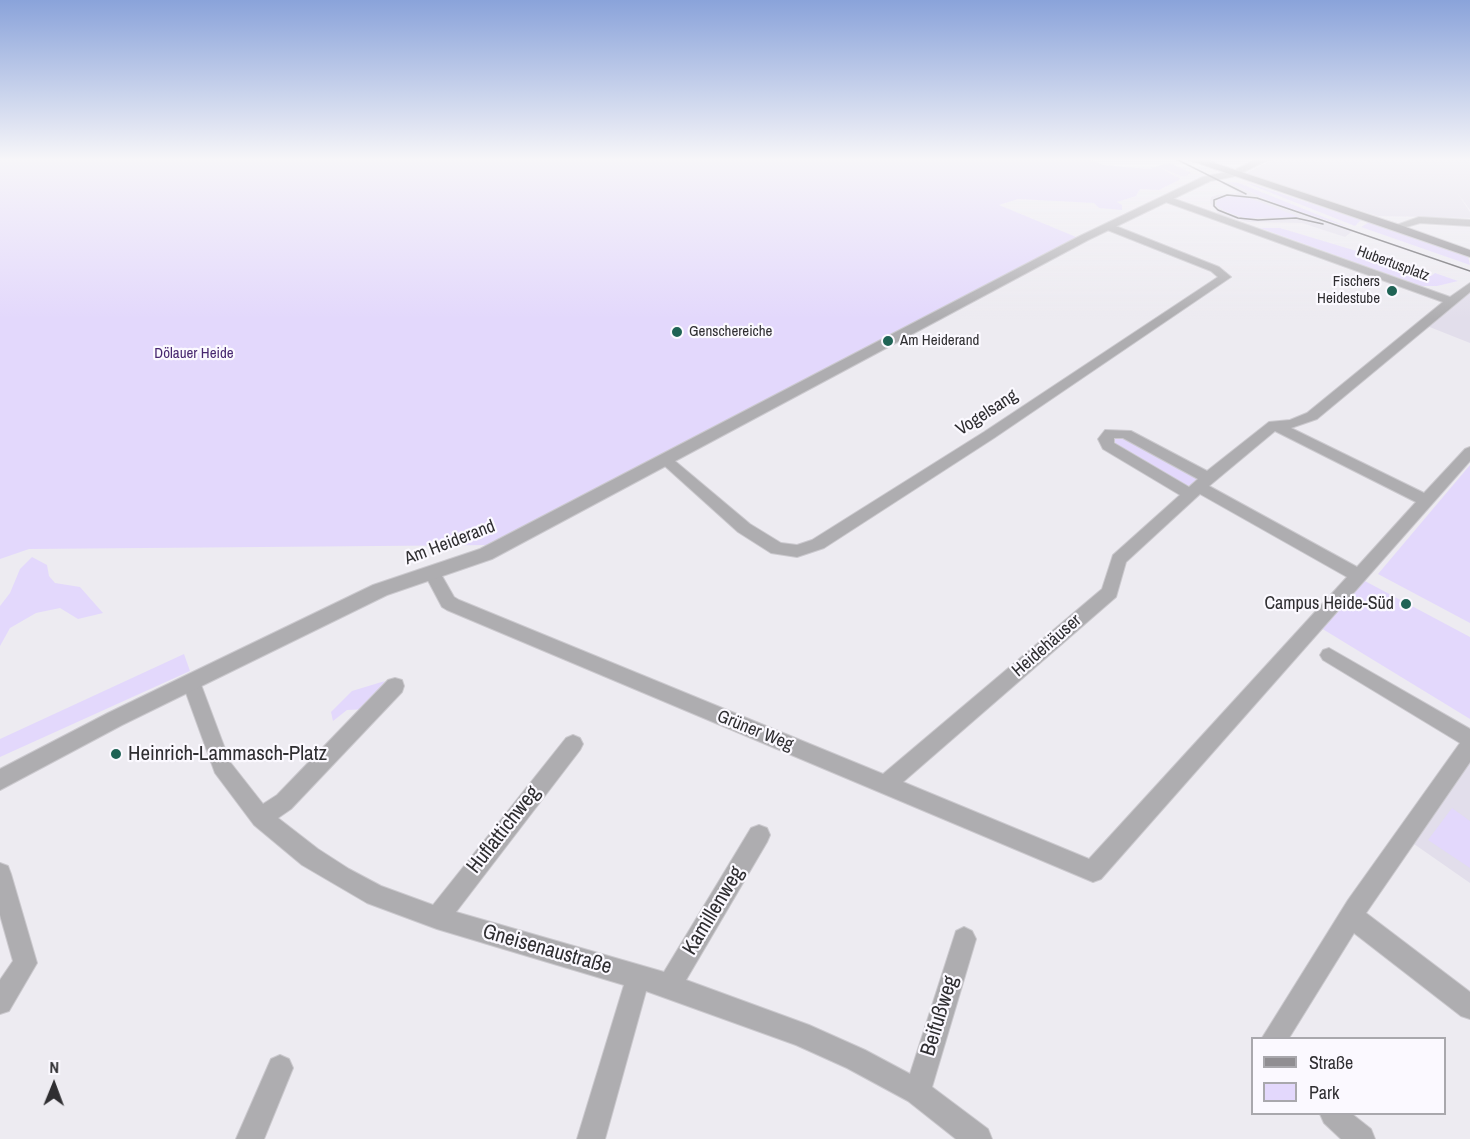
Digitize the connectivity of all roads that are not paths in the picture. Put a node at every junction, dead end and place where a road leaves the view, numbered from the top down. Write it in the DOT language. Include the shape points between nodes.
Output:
graph roads {
  1 [pos="1140,212"];
  2 [pos="1200,212"];
  3 [pos="1352,212"];
  4 [pos="1470,223"];
  5 [pos="1396,226"];
  6 [pos="1109,227"];
  7 [pos="1466,252"];
  8 [pos="1470,286"];
  9 [pos="1450,301"];
  10 [pos="1274,425"];
  11 [pos="1470,452"];
  12 [pos="664,459"];
  13 [pos="1199,486"];
  14 [pos="1428,501"];
  15 [pos="432,573"];
  16 [pos="1359,576"];
  17 [pos="1329,655"];
  18 [pos="191,682"];
  19 [pos="395,686"];
  20 [pos="1470,739"];
  21 [pos="573,744"];
  22 [pos="1470,746"];
  23 [pos="0,780"];
  24 [pos="885,785"];
  25 [pos="261,818"];
  26 [pos="759,835"];
  27 [pos="0,874"];
  28 [pos="1351,915"];
  29 [pos="436,918"];
  30 [pos="964,939"];
  31 [pos="638,977"];
  32 [pos="669,986"];
  33 [pos="0,1002"];
  34 [pos="1470,1007"];
  35 [pos="1276,1037"];
  36 [pos="280,1068"];
  37 [pos="917,1092"];
  38 [pos="1336,1115"];
  39 [pos="250,1139"];
  40 [pos="591,1139"];
  41 [pos="978,1139"];
  42 [pos="1361,1139"];
  1 -- 6 [label="street, Am Heiderand"];
  2 -- 9 [label="street, Hubertusplatz"];
  3 -- 5 [label="main road, Hubertusplatz"];
  4 -- 5 [label="street" via="1419,220"];
  5 -- 7 [label="main road, Hubertusplatz"];
  6 -- 12 [label="street, Am Heiderand"];
  6 -- 12 [label="street, Vogelsang" via="1215,269 1225,277 818,544 797,551 777,549 744,528"];
  8 -- 9 [label="street"];
  9 -- 10 [label="street, Heidehäuser" via="1312,416 1292,424"];
  10 -- 13 [label="street, Heidehäuser"];
  10 -- 14 [label="street"];
  11 -- 14 [label="street"];
  12 -- 15 [label="street, Am Heiderand" via="486,554"];
  13 -- 13 [label="street" via="1126,434 1110,433 1105,439 1108,446"];
  13 -- 16 [label="street"];
  13 -- 24 [label="street, Heidehäuser" via="1119,559 1110,592"];
  14 -- 16 [label="street"];
  15 -- 18 [label="street, Am Heiderand" via="380,590"];
  15 -- 24 [label="street, Grüner Weg" via="453,605"];
  16 -- 24 [label="street, Grüner Weg" via="1093,872"];
  17 -- 20 [label="street"];
  18 -- 23 [label="street" via="46,753"];
  18 -- 25 [label="street, Gneisenaustraße" via="222,766"];
  19 -- 25 [label="street" via="284,802"];
  21 -- 29 [label="street, Huflattichweg"];
  22 -- 28 [label="street"];
  25 -- 29 [label="street, Gneisenaustraße" via="341,877 375,895"];
  26 -- 32 [label="street, Kamillenweg"];
  27 -- 33 [label="street" via="25,963"];
  28 -- 34 [label="street"];
  28 -- 35 [label="street"];
  29 -- 31 [label="street, Gneisenaustraße"];
  30 -- 37 [label="street, Beifußweg"];
  31 -- 32 [label="street, Gneisenaustraße"];
  31 -- 40 [label="street"];
  32 -- 37 [label="street, Gneisenaustraße" via="800,1034"];
  36 -- 39 [label="street"];
  37 -- 41 [label="street, Gneisenaustraße"];
  38 -- 42 [label="street"];
}
